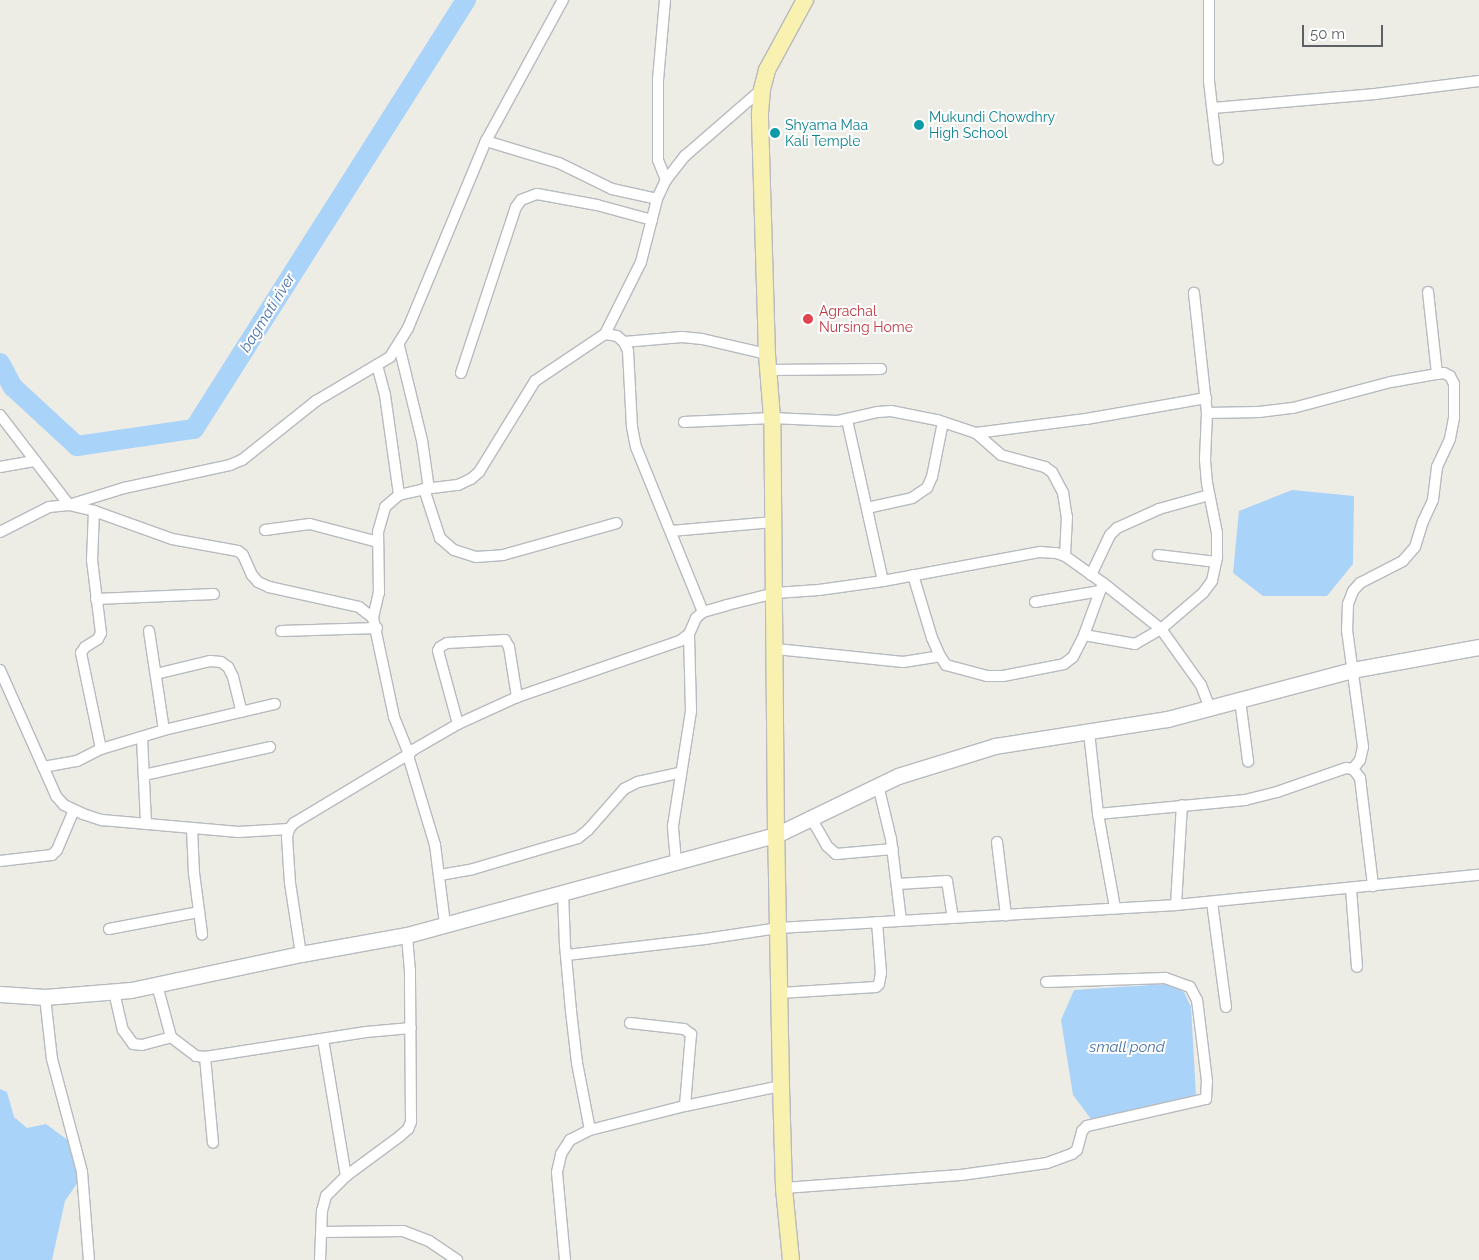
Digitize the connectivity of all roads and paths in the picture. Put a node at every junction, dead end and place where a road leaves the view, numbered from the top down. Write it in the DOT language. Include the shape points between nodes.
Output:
graph roads {
  1 [pos="563,0"];
  2 [pos="665,0"];
  3 [pos="804,0"];
  4 [pos="1209,0"];
  5 [pos="1479,81"];
  6 [pos="762,89"];
  7 [pos="1212,108"];
  8 [pos="486,141"];
  9 [pos="1218,159"];
  10 [pos="666,180"];
  11 [pos="657,199"];
  12 [pos="652,220"];
  13 [pos="1428,292"];
  14 [pos="1194,293"];
  15 [pos="605,334"];
  16 [pos="624,342"];
  17 [pos="399,346"];
  18 [pos="768,362"];
  19 [pos="377,365"];
  20 [pos="880,369"];
  21 [pos="461,373"];
  22 [pos="1437,374"];
  23 [pos="1206,398"];
  24 [pos="1207,413"];
  25 [pos="0,415"];
  26 [pos="772,418"];
  27 [pos="847,420"];
  28 [pos="684,422"];
  29 [pos="943,422"];
  30 [pos="976,433"];
  31 [pos="35,461"];
  32 [pos="0,468"];
  33 [pos="426,489"];
  34 [pos="399,495"];
  35 [pos="1209,495"];
  36 [pos="69,505"];
  37 [pos="867,508"];
  38 [pos="94,511"];
  39 [pos="774,522"];
  40 [pos="617,523"];
  41 [pos="265,530"];
  42 [pos="671,531"];
  43 [pos="0,532"];
  44 [pos="378,542"];
  45 [pos="1158,555"];
  46 [pos="1064,556"];
  47 [pos="1216,562"];
  48 [pos="913,575"];
  49 [pos="1091,575"];
  50 [pos="882,580"];
  51 [pos="1102,587"];
  52 [pos="775,593"];
  53 [pos="214,594"];
  54 [pos="96,599"];
  55 [pos="1035,602"];
  56 [pos="703,612"];
  57 [pos="375,623"];
  58 [pos="1162,630"];
  59 [pos="149,631"];
  60 [pos="281,631"];
  61 [pos="689,634"];
  62 [pos="1084,636"];
  63 [pos="1479,647"];
  64 [pos="776,649"];
  65 [pos="940,656"];
  66 [pos="0,670"];
  67 [pos="1352,670"];
  68 [pos="156,674"];
  69 [pos="517,697"];
  70 [pos="1240,700"];
  71 [pos="275,704"];
  72 [pos="1210,708"];
  73 [pos="242,712"];
  74 [pos="458,724"];
  75 [pos="164,730"];
  76 [pos="1089,732"];
  77 [pos="142,738"];
  78 [pos="270,746"];
  79 [pos="101,749"];
  80 [pos="409,754"];
  81 [pos="1248,760"];
  82 [pos="43,767"];
  83 [pos="1353,768"];
  84 [pos="679,774"];
  85 [pos="144,775"];
  86 [pos="878,785"];
  87 [pos="1182,805"];
  88 [pos="74,810"];
  89 [pos="1098,814"];
  90 [pos="811,818"];
  91 [pos="146,824"];
  92 [pos="192,828"];
  93 [pos="289,829"];
  94 [pos="776,835"];
  95 [pos="996,842"];
  96 [pos="892,849"];
  97 [pos="0,862"];
  98 [pos="676,862"];
  99 [pos="440,875"];
  100 [pos="1479,875"];
  101 [pos="898,884"];
  102 [pos="1373,886"];
  103 [pos="1351,888"];
  104 [pos="563,893"];
  105 [pos="1212,902"];
  106 [pos="1176,905"];
  107 [pos="1115,908"];
  108 [pos="199,912"];
  109 [pos="1006,915"];
  110 [pos="953,918"];
  111 [pos="901,920"];
  112 [pos="877,922"];
  113 [pos="445,924"];
  114 [pos="779,928"];
  115 [pos="109,929"];
  116 [pos="202,934"];
  117 [pos="407,935"];
  118 [pos="301,954"];
  119 [pos="567,955"];
  120 [pos="1357,967"];
  121 [pos="1046,982"];
  122 [pos="157,985"];
  123 [pos="114,992"];
  124 [pos="0,994"];
  125 [pos="780,994"];
  126 [pos="45,996"];
  127 [pos="1226,1007"];
  128 [pos="630,1023"];
  129 [pos="411,1028"];
  130 [pos="171,1038"];
  131 [pos="323,1039"];
  132 [pos="205,1057"];
  133 [pos="781,1086"];
  134 [pos="685,1106"];
  135 [pos="590,1130"];
  136 [pos="213,1143"];
  137 [pos="346,1176"];
  138 [pos="784,1188"];
  139 [pos="322,1232"];
  140 [pos="89,1260"];
  141 [pos="320,1260"];
  142 [pos="457,1260"];
  143 [pos="566,1260"];
  144 [pos="792,1260"];
  1 -- 8 [label="street"];
  2 -- 10 [label="street" via="658,80 658,160"];
  3 -- 6 [label="main road" via="767,70"];
  4 -- 7 [label="street"];
  5 -- 7 [label="street"];
  6 -- 10 [label="street" via="685,156"];
  6 -- 18 [label="main road" via="760,161"];
  7 -- 9 [label="street"];
  8 -- 11 [label="street" via="560,163 612,189"];
  8 -- 17 [label="street"];
  10 -- 11 [label="street"];
  11 -- 12 [label="street"];
  12 -- 15 [label="street" via="641,262"];
  12 -- 21 [label="street" via="597,205 537,194 521,200"];
  13 -- 22 [label="street"];
  14 -- 23 [label="street"];
  15 -- 16 [label="street" via="617,336"];
  15 -- 33 [label="street" via="535,382 479,472 471,479 458,485"];
  16 -- 18 [label="street" via="682,337 702,339"];
  16 -- 42 [label="street" via="628,351 636,447"];
  17 -- 19 [label="street"];
  17 -- 33 [label="street" via="422,440"];
  18 -- 20 [label="street"];
  18 -- 26 [label="main road"];
  19 -- 34 [label="street" via="386,395"];
  19 -- 36 [label="street" via="316,401 242,460 124,488"];
  22 -- 24 [label="street" via="1392,382 1293,408"];
  22 -- 67 [label="street" via="1450,376 1454,392 1450,439 1435,475 1434,500 1409,556 1360,583 1353,591 1348,604 1347,630"];
  23 -- 24 [label="street"];
  23 -- 30 [label="street" via="1086,419"];
  24 -- 35 [label="street" via="1205,459"];
  25 -- 31 [label="street"];
  26 -- 27 [label="street" via="820,422"];
  26 -- 28 [label="street"];
  26 -- 39 [label="main road"];
  27 -- 29 [label="street" via="891,411"];
  27 -- 37 [label="street"];
  29 -- 30 [label="street"];
  29 -- 37 [label="street" via="928,488 912,498"];
  30 -- 46 [label="street" via="1001,455 1045,467 1052,472 1063,493 1067,517"];
  31 -- 32 [label="street"];
  31 -- 36 [label="street"];
  33 -- 34 [label="street"];
  33 -- 40 [label="street" via="440,538 446,546 476,557 503,555"];
  34 -- 44 [label="street" via="385,507"];
  35 -- 47 [label="street" via="1217,533"];
  35 -- 49 [label="street" via="1159,509 1117,528 1110,535"];
  36 -- 38 [label="street"];
  36 -- 43 [label="street" via="49,508"];
  37 -- 50 [label="street"];
  38 -- 54 [label="street" via="92,560"];
  38 -- 57 [label="street" via="172,539 238,551 252,575 269,587 359,608"];
  39 -- 42 [label="street"];
  39 -- 52 [label="main road"];
  41 -- 44 [label="street" via="316,525"];
  42 -- 56 [label="street"];
  44 -- 57 [label="street" via="379,593"];
  45 -- 47 [label="street"];
  46 -- 48 [label="street" via="1040,552"];
  46 -- 49 [label="street"];
  47 -- 58 [label="street" via="1212,581 1203,593"];
  48 -- 50 [label="street"];
  48 -- 65 [label="street"];
  49 -- 51 [label="street"];
  50 -- 52 [label="street"];
  51 -- 55 [label="street"];
  51 -- 58 [label="street"];
  51 -- 62 [label="street"];
  52 -- 56 [label="street"];
  52 -- 64 [label="main road"];
  53 -- 54 [label="street"];
  54 -- 79 [label="street" via="101,633 98,639 85,646 82,653"];
  56 -- 61 [label="street" via="696,618"];
  57 -- 60 [label="street"];
  57 -- 80 [label="street" via="394,717"];
  58 -- 62 [label="street" via="1130,645"];
  58 -- 72 [label="street" via="1201,685"];
  59 -- 68 [label="street"];
  61 -- 69 [label="street" via="680,641"];
  61 -- 84 [label="street" via="691,711"];
  62 -- 65 [label="street" via="1064,664 1003,676 962,671 946,665"];
  63 -- 67 [label="street"];
  64 -- 65 [label="street" via="903,662"];
  64 -- 94 [label="main road"];
  66 -- 82 [label="street"];
  67 -- 70 [label="street"];
  67 -- 83 [label="street" via="1363,747 1360,760"];
  68 -- 73 [label="street" via="210,661 221,662 233,677"];
  68 -- 75 [label="street"];
  69 -- 74 [label="street"];
  69 -- 74 [label="street" via="505,640 448,643 438,651"];
  70 -- 72 [label="street"];
  70 -- 81 [label="street"];
  71 -- 73 [label="street"];
  72 -- 76 [label="street"];
  73 -- 75 [label="street"];
  74 -- 80 [label="street"];
  75 -- 77 [label="street"];
  76 -- 86 [label="street" via="995,746"];
  76 -- 89 [label="street"];
  77 -- 79 [label="street"];
  77 -- 85 [label="street"];
  78 -- 85 [label="street"];
  79 -- 82 [label="street" via="77,761"];
  80 -- 93 [label="street"];
  80 -- 99 [label="street" via="435,845"];
  82 -- 88 [label="street" via="56,796"];
  83 -- 87 [label="street" via="1245,800"];
  83 -- 102 [label="street" via="1360,778"];
  84 -- 98 [label="street" via="673,826"];
  84 -- 99 [label="street" via="638,782 624,789 578,838 473,869"];
  85 -- 91 [label="street"];
  86 -- 90 [label="street"];
  86 -- 96 [label="street"];
  87 -- 89 [label="street"];
  87 -- 106 [label="street"];
  88 -- 91 [label="street" via="102,820"];
  88 -- 97 [label="street" via="52,855"];
  89 -- 107 [label="street"];
  90 -- 94 [label="street"];
  90 -- 96 [label="street" via="827,846 836,854"];
  91 -- 92 [label="street"];
  92 -- 93 [label="street" via="238,832"];
  92 -- 108 [label="street"];
  93 -- 118 [label="street" via="290,883"];
  94 -- 98 [label="street"];
  94 -- 114 [label="main road"];
  95 -- 109 [label="street"];
  96 -- 101 [label="street"];
  98 -- 104 [label="street"];
  99 -- 113 [label="street"];
  100 -- 102 [label="street"];
  101 -- 110 [label="street" via="947,881"];
  101 -- 111 [label="street"];
  102 -- 103 [label="street"];
  103 -- 105 [label="street"];
  103 -- 120 [label="street"];
  104 -- 113 [label="street"];
  104 -- 119 [label="street"];
  105 -- 106 [label="street"];
  105 -- 127 [label="street"];
  106 -- 107 [label="street"];
  107 -- 109 [label="street"];
  108 -- 115 [label="street"];
  108 -- 116 [label="street"];
  109 -- 110 [label="street"];
  110 -- 111 [label="street"];
  111 -- 112 [label="street"];
  112 -- 114 [label="street"];
  112 -- 125 [label="street" via="881,973 876,987"];
  113 -- 117 [label="street"];
  114 -- 119 [label="street"];
  114 -- 125 [label="main road"];
  117 -- 118 [label="street"];
  117 -- 129 [label="street"];
  118 -- 122 [label="street"];
  119 -- 135 [label="street" via="577,1063"];
  121 -- 138 [label="street" via="1166,978 1190,987 1197,1000 1207,1081 1206,1099 1087,1126 1082,1131 1077,1150 1046,1163 961,1174"];
  122 -- 123 [label="street"];
  122 -- 130 [label="street"];
  123 -- 126 [label="street"];
  123 -- 130 [label="street" via="123,1030 133,1044"];
  124 -- 126 [label="street"];
  125 -- 133 [label="main road"];
  126 -- 140 [label="street" via="52,1059 82,1172"];
  128 -- 134 [label="street" via="684,1029 691,1034"];
  129 -- 131 [label="street"];
  129 -- 137 [label="street" via="412,1109 408,1129"];
  130 -- 132 [label="street" via="196,1056"];
  131 -- 132 [label="street"];
  131 -- 137 [label="street"];
  132 -- 136 [label="street"];
  133 -- 134 [label="street"];
  133 -- 138 [label="main road"];
  134 -- 135 [label="street"];
  135 -- 143 [label="street" via="570,1140 561,1154 556,1172"];
  137 -- 139 [label="street" via="326,1196"];
  138 -- 144 [label="main road"];
  139 -- 141 [label="street"];
  139 -- 142 [label="street" via="404,1231 430,1241"];
}
